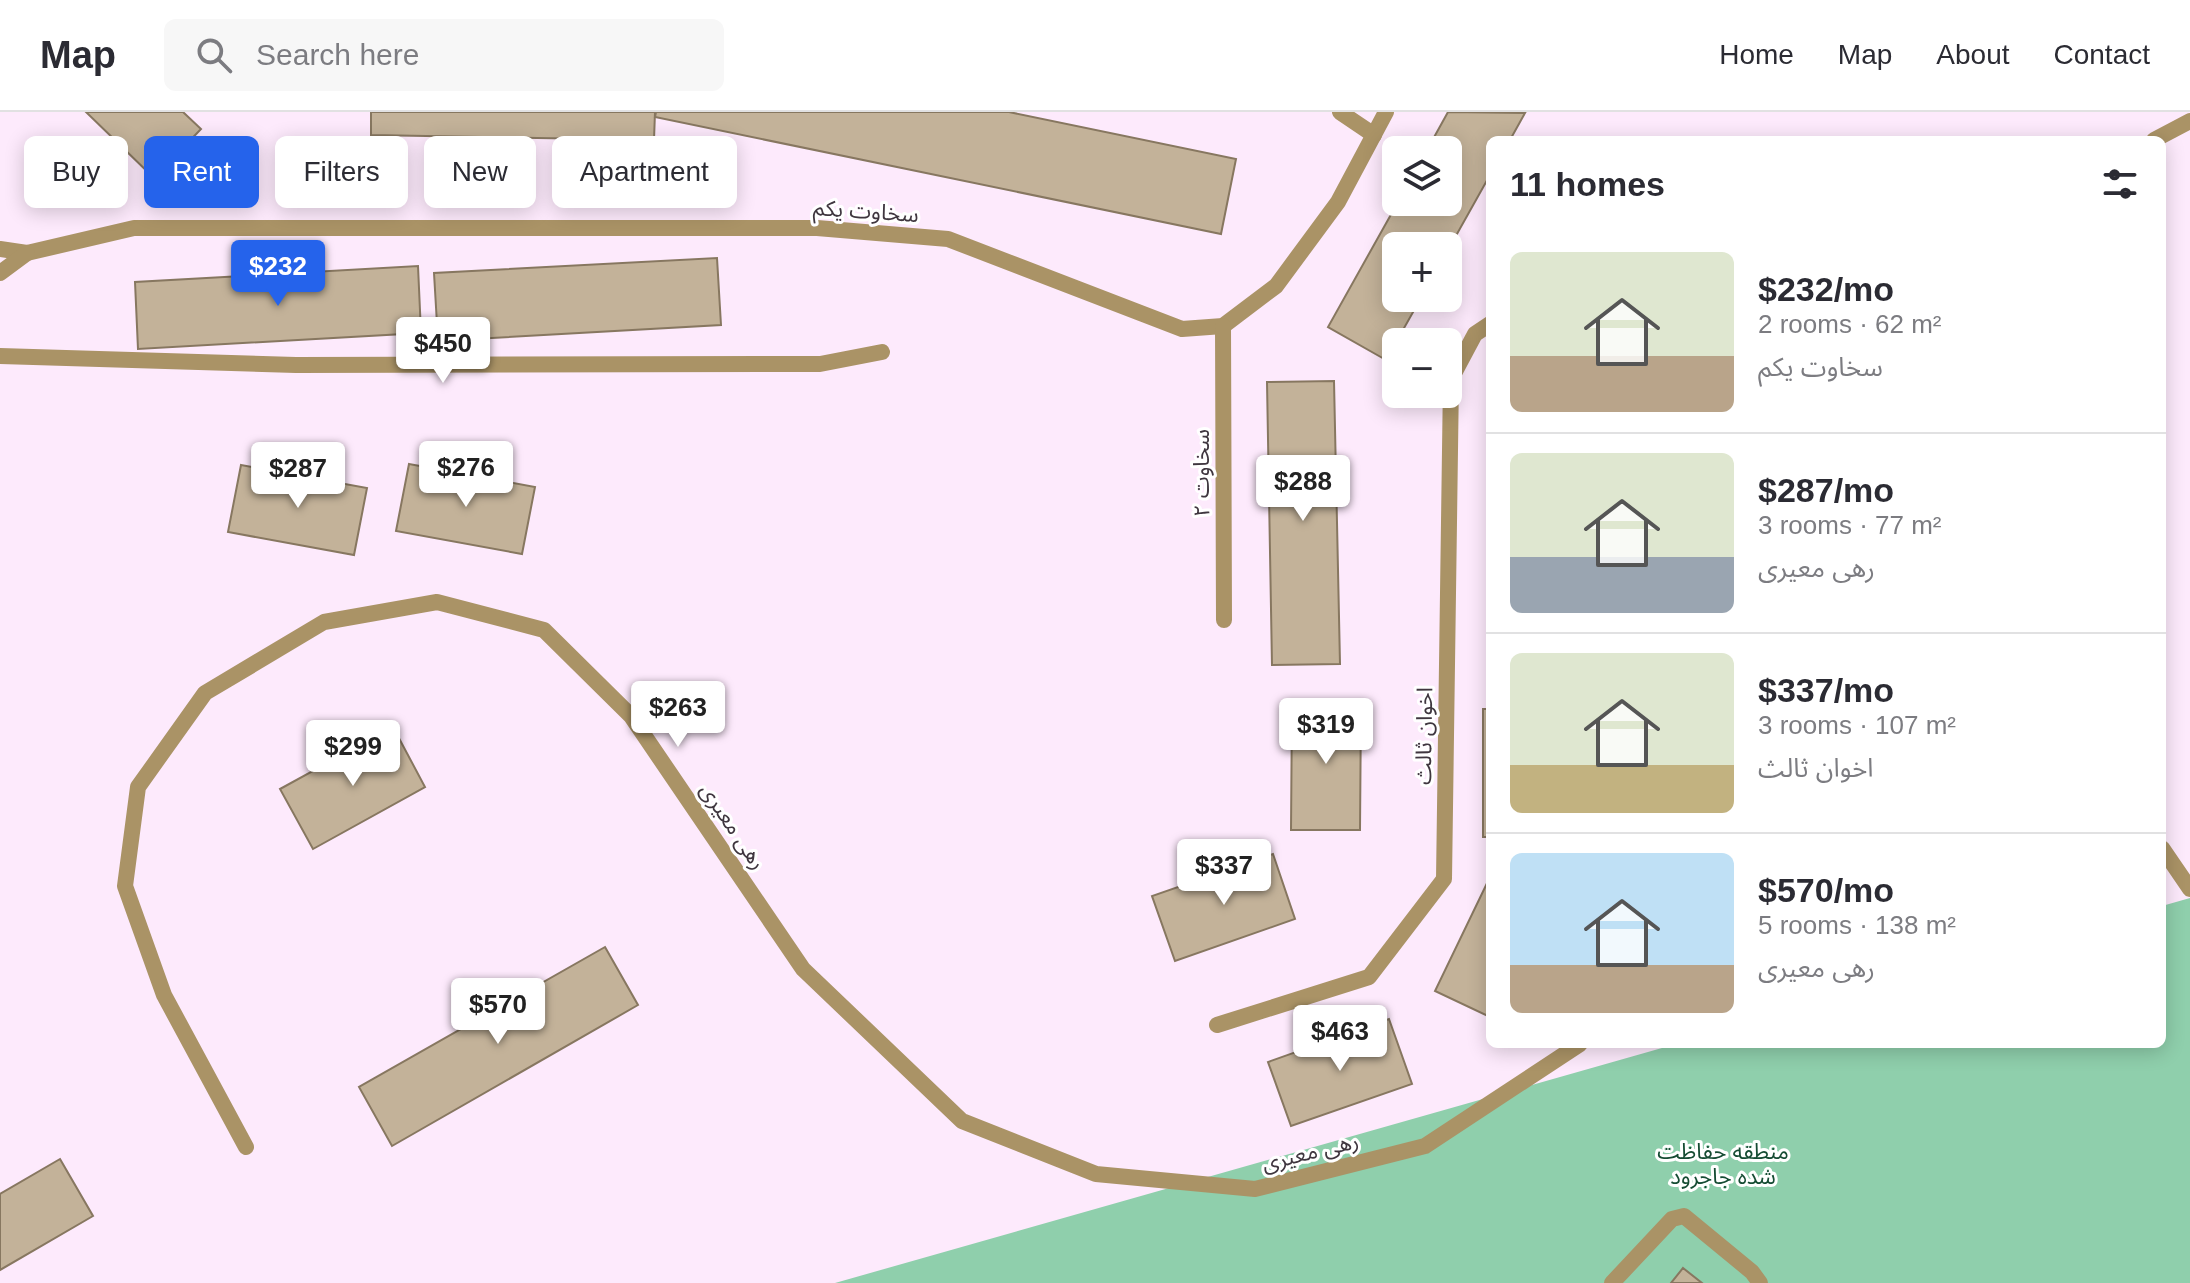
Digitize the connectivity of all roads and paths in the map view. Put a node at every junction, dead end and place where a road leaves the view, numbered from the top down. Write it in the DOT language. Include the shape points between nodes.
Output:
graph roads {
  1 [pos="1340,112"];
  2 [pos="1386,112"];
  3 [pos="2190,121"];
  4 [pos="1374,135"];
  5 [pos="2162,136"];
  6 [pos="0,249"];
  7 [pos="27,253"];
  8 [pos="0,273"];
  9 [pos="1223,326"];
  10 [pos="1486,327"];
  11 [pos="882,352"];
  12 [pos="0,356"];
  13 [pos="1224,620"];
  14 [pos="2166,854"];
  15 [pos="2190,889"];
  16 [pos="1217,1025"];
  17 [pos="1574,1048"];
  18 [pos="246,1147"];
  19 [pos="1612,1283"];
  20 [pos="1760,1283"];
  1 -- 4 [label="street"];
  2 -- 4 [label="street"];
  3 -- 5 [label="street"];
  4 -- 9 [label="street" via="1338,202 1276,286"];
  6 -- 7 [label="street"];
  7 -- 8 [label="street"];
  7 -- 9 [label="street, سخاوت یکم" via="134,228 817,228 948,239 1182,329"];
  9 -- 13 [label="street, سخاوت ۲"];
  10 -- 16 [label="street, اخوان ثالث" via="1475,334 1451,379 1444,879 1369,977"];
  11 -- 12 [label="street" via="820,364 296,365"];
  14 -- 15 [label="street"];
  17 -- 18 [label="street, رهی معیری" via="1425,1146 1255,1189 1096,1174 962,1121 803,969 631,716 544,630 437,602 324,622 205,693 138,787 125,886 164,995"];
  19 -- 20 [label="street" via="1672,1219 1684,1216"];
}
